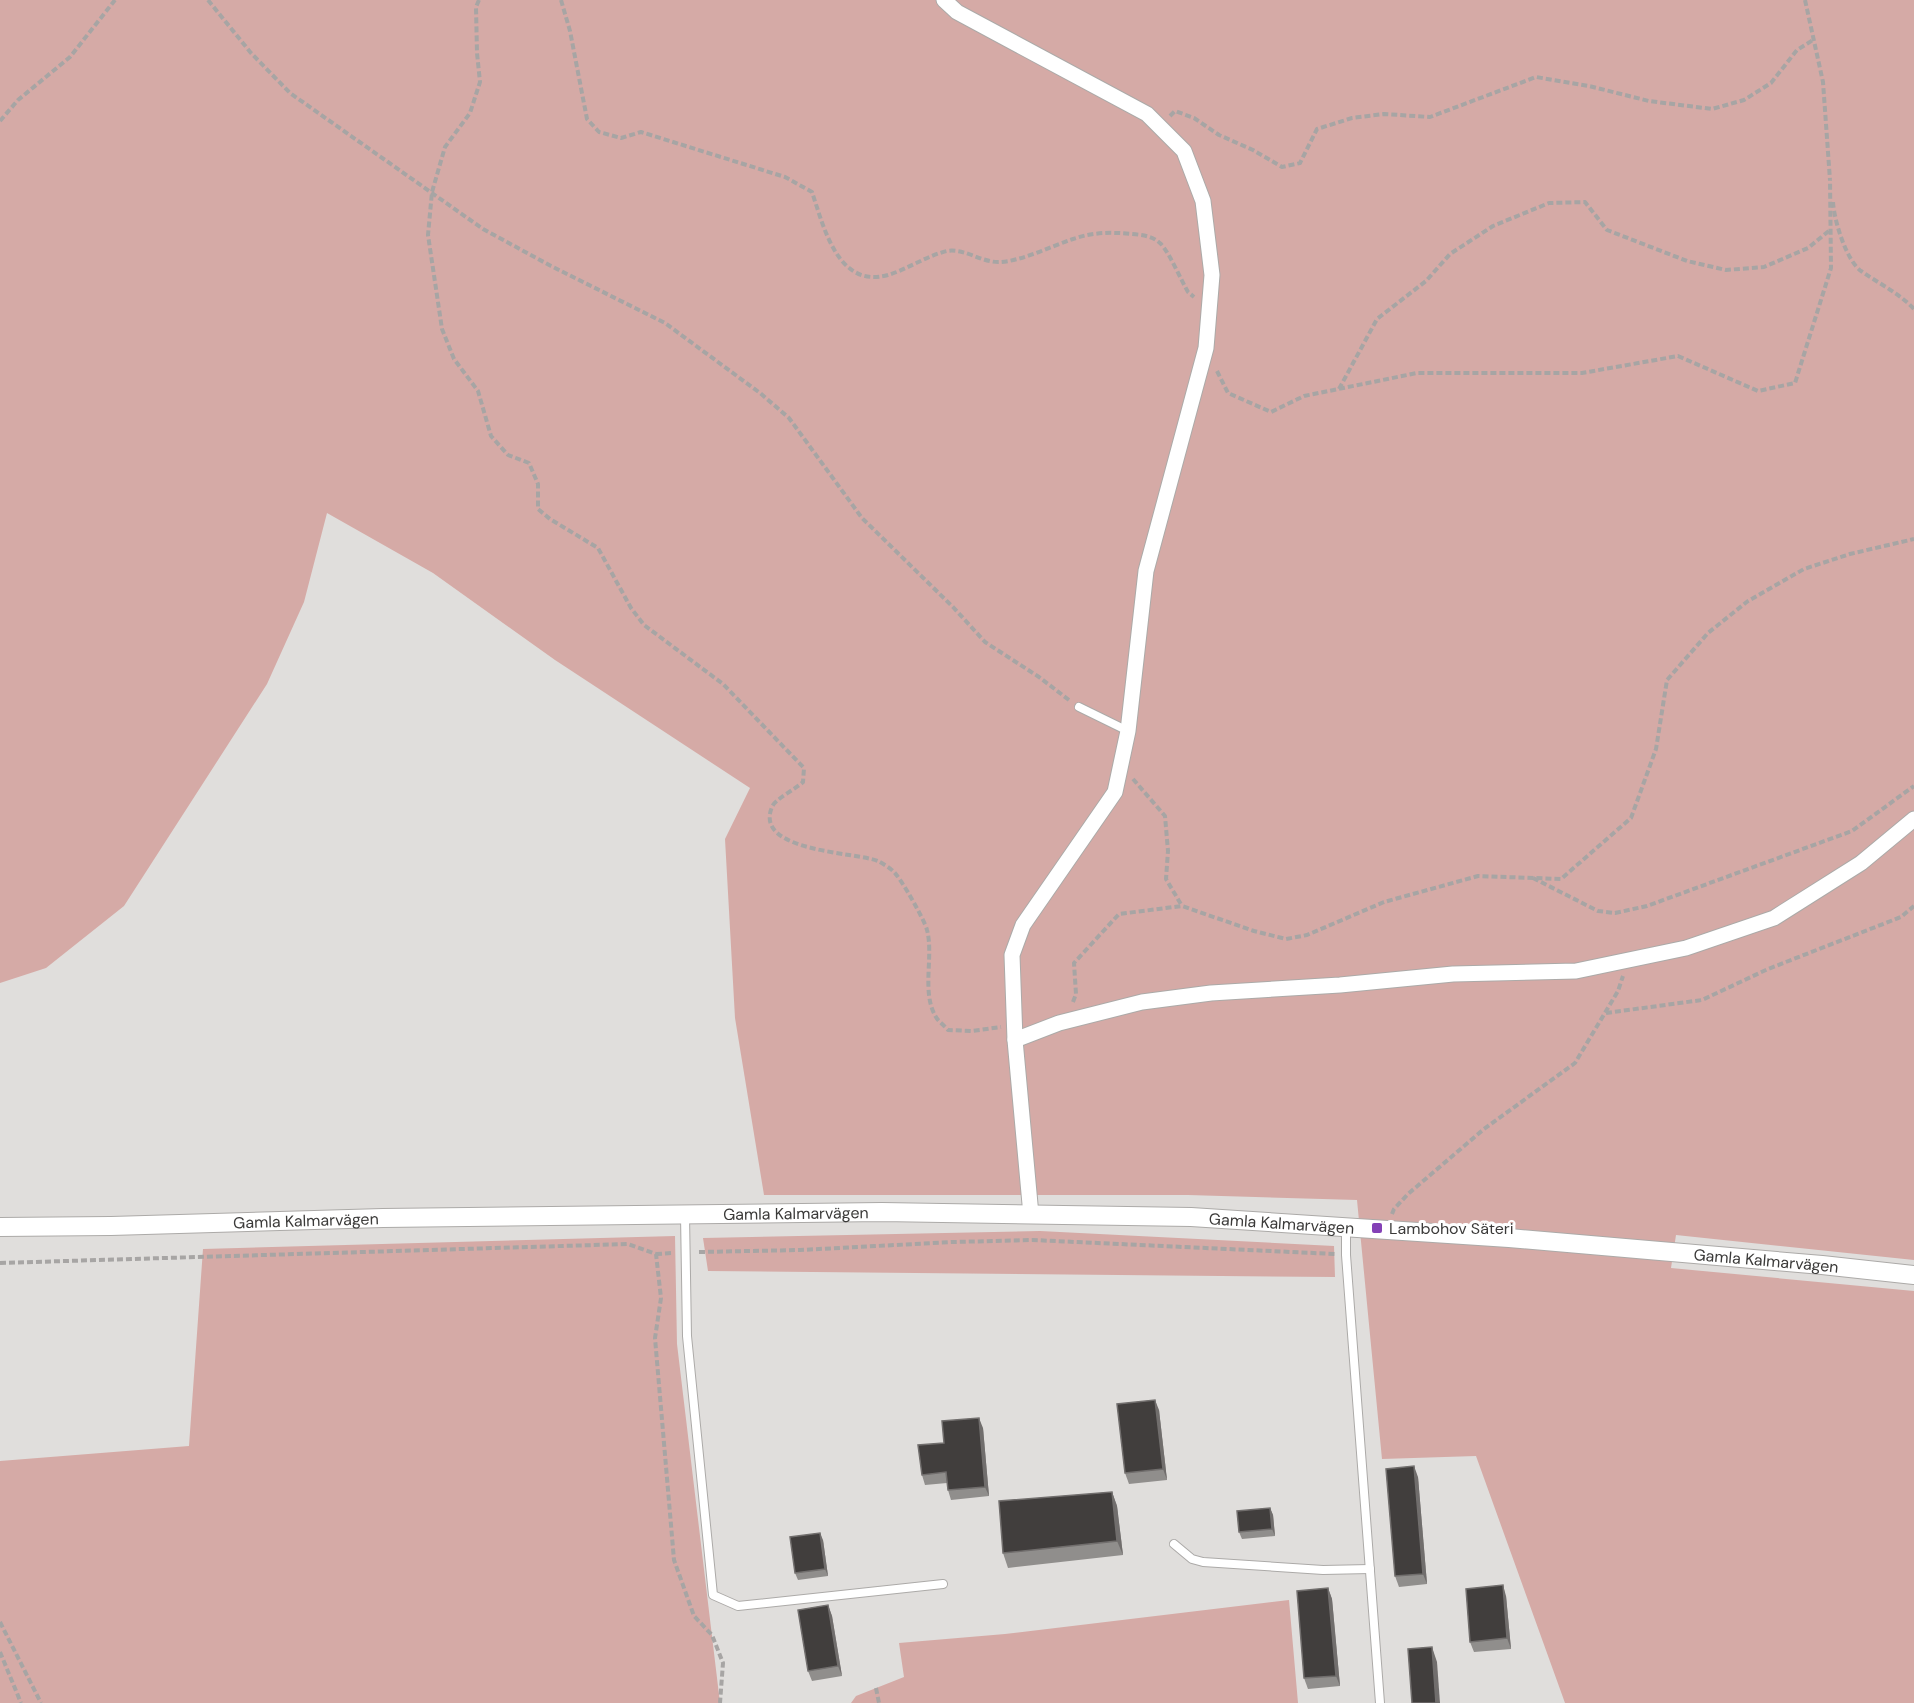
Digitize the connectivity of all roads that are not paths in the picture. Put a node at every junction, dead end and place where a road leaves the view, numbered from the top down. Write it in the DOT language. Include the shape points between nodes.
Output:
graph roads {
  1 [pos="944,0"];
  2 [pos="1079,707"];
  3 [pos="1128,731"];
  4 [pos="1914,819"];
  5 [pos="1015,1032"];
  6 [pos="684,1214"];
  7 [pos="1031,1215"];
  8 [pos="1346,1226"];
  9 [pos="0,1227"];
  10 [pos="1914,1275"];
  11 [pos="1174,1544"];
  12 [pos="1370,1569"];
  13 [pos="943,1584"];
  14 [pos="1380,1703"];
  1 -- 3 [label="street" via="957,12 1147,114 1184,151 1203,201 1212,275 1206,348 1146,571"];
  2 -- 3 [label="lane"];
  3 -- 5 [label="street" via="1115,792 1023,925 1012,955"];
  4 -- 5 [label="street" via="1861,863 1774,918 1686,948 1576,971 1453,974 1211,993 1142,1002"];
  5 -- 7 [label="street"];
  6 -- 7 [label="street, Gamla Kalmarvägen"];
  6 -- 9 [label="street, Gamla Kalmarvägen"];
  6 -- 13 [label="lane" via="687,1336 713,1595 738,1606"];
  7 -- 8 [label="street, Gamla Kalmarvägen" via="1191,1217"];
  8 -- 10 [label="street, Gamla Kalmarvägen"];
  8 -- 12 [label="lane"];
  11 -- 12 [label="lane" via="1192,1559 1203,1562"];
  12 -- 14 [label="lane"];
}
